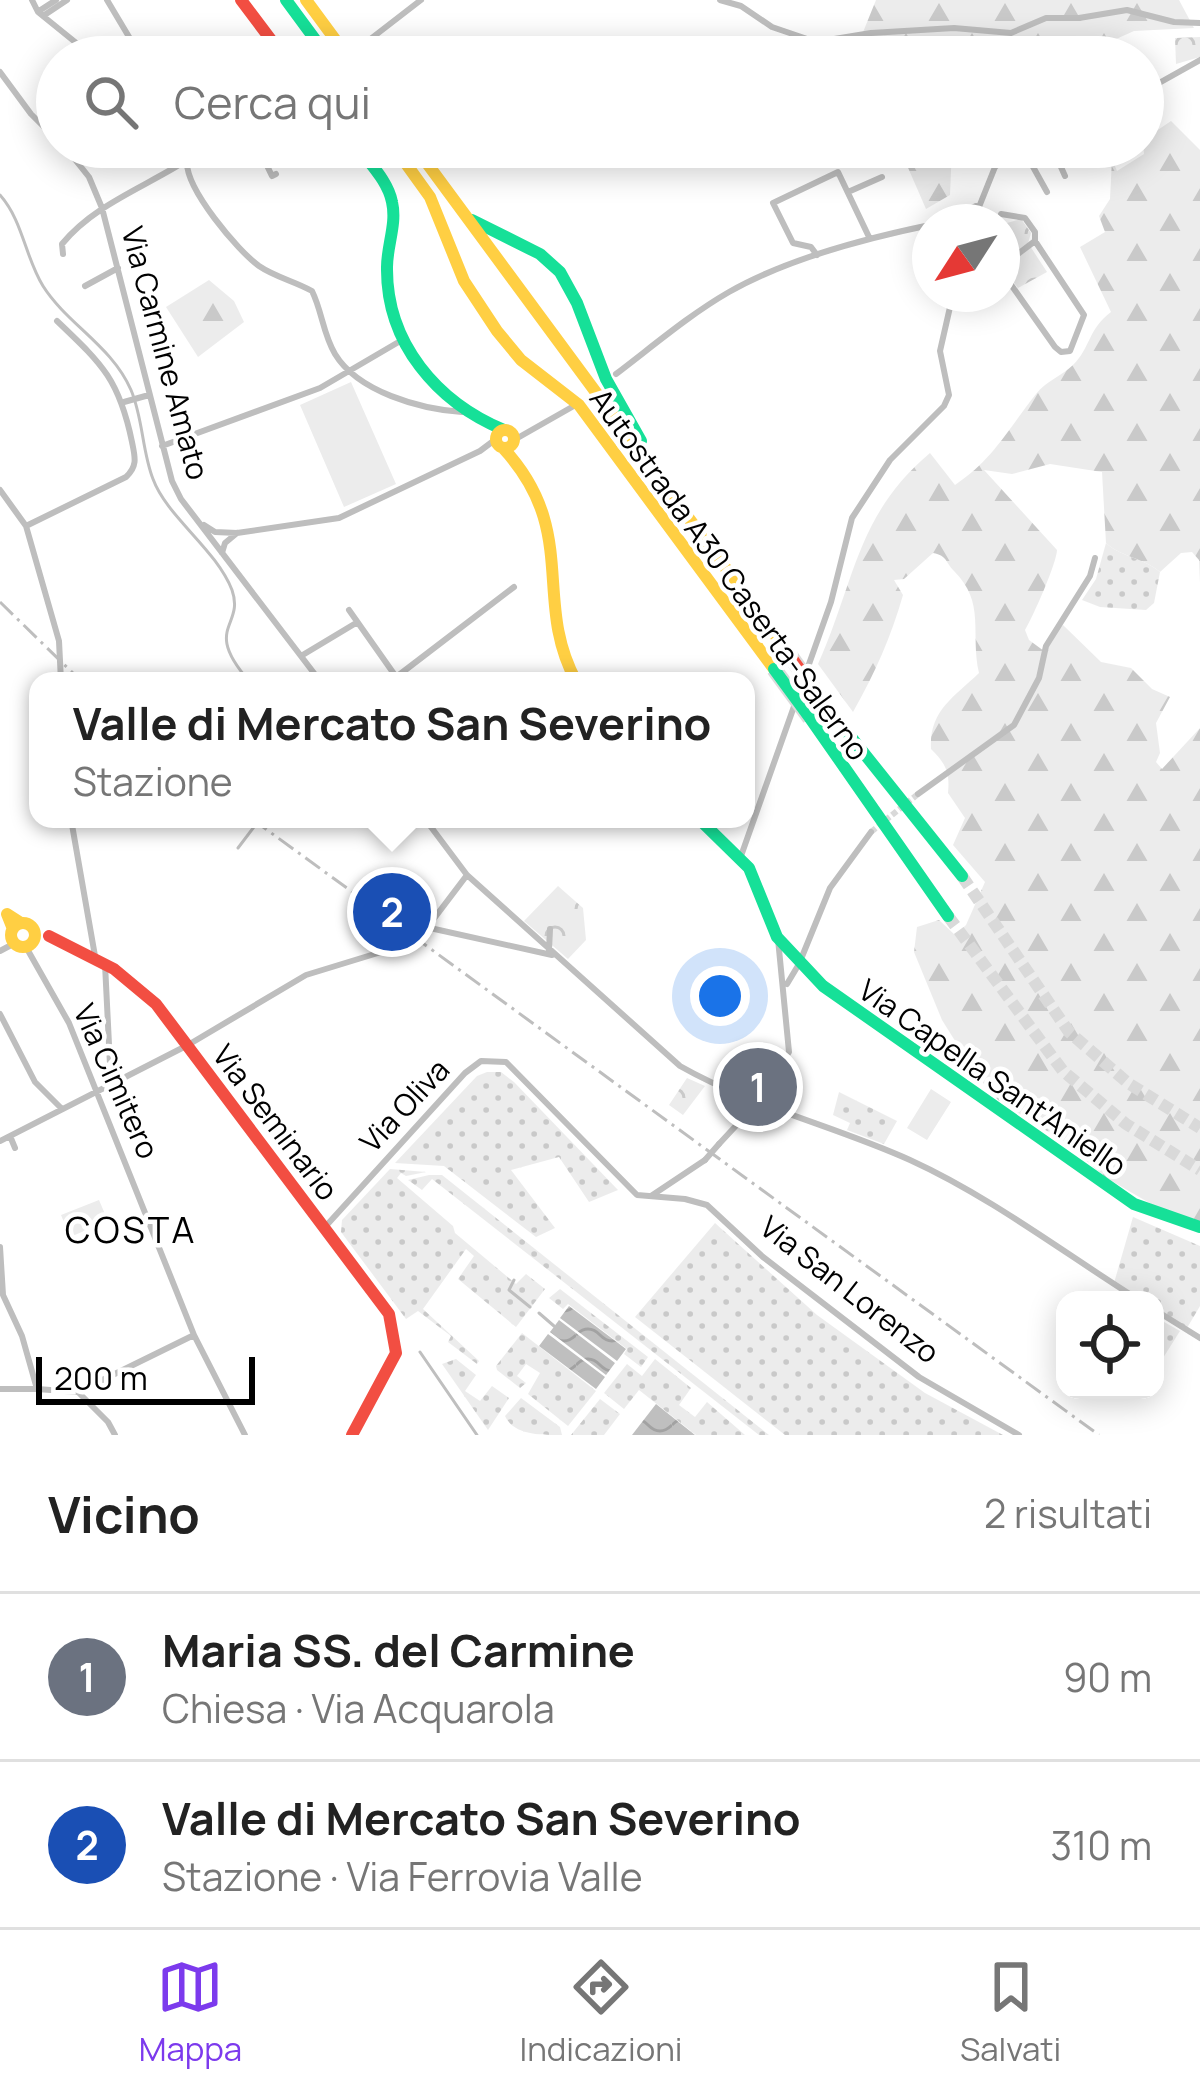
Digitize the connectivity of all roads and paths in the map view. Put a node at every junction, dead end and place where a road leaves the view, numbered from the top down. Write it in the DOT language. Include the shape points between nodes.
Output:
graph roads {
  1 [pos="32,0"];
  2 [pos="56,0"];
  3 [pos="67,0"];
  4 [pos="107,0"];
  5 [pos="241,0"];
  6 [pos="286,0"];
  7 [pos="306,0"];
  8 [pos="421,0"];
  9 [pos="720,0"];
  10 [pos="41,14"];
  11 [pos="1200,23"];
  12 [pos="68,36"];
  13 [pos="128,36"];
  14 [pos="268,36"];
  15 [pos="313,36"];
  16 [pos="333,36"];
  17 [pos="374,36"];
  18 [pos="797,36"];
  19 [pos="855,36"];
  20 [pos="1200,60"];
  21 [pos="1,78"];
  22 [pos="1164,80"];
  23 [pos="36,117"];
  24 [pos="82,168"];
  25 [pos="174,168"];
  26 [pos="190,168"];
  27 [pos="268,168"];
  28 [pos="373,168"];
  29 [pos="409,168"];
  30 [pos="430,168"];
  31 [pos="995,168"];
  32 [pos="1032,168"];
  33 [pos="1061,168"];
  34 [pos="276,174"];
  35 [pos="1065,176"];
  36 [pos="882,177"];
  37 [pos="1047,191"];
  38 [pos="848,192"];
  39 [pos="980,204"];
  40 [pos="102,208"];
  41 [pos="466,217"];
  42 [pos="1020,217"];
  43 [pos="912,228"];
  44 [pos="868,237"];
  45 [pos="1035,242"];
  46 [pos="63,254"];
  47 [pos="1020,254"];
  48 [pos="817,256"];
  49 [pos="118,268"];
  50 [pos="85,286"];
  51 [pos="1020,295"];
  52 [pos="948,312"];
  53 [pos="57,321"];
  54 [pos="402,340"];
  55 [pos="351,372"];
  56 [pos="616,374"];
  57 [pos="145,396"];
  58 [pos="126,402"];
  59 [pos="572,407"];
  60 [pos="467,412"];
  61 [pos="503,438"];
  62 [pos="162,446"];
  63 [pos="0,490"];
  64 [pos="682,509"];
  65 [pos="26,526"];
  66 [pos="237,533"];
  67 [pos="214,537"];
  68 [pos="224,543"];
  69 [pos="222,553"];
  70 [pos="1096,558"];
  71 [pos="514,586"];
  72 [pos="349,610"];
  73 [pos="356,622"];
  74 [pos="301,656"];
  75 [pos="61,672"];
  76 [pos="313,672"];
  77 [pos="390,672"];
  78 [pos="405,672"];
  79 [pos="572,672"];
  80 [pos="918,794"];
  81 [pos="755,816"];
  82 [pos="73,828"];
  83 [pos="432,828"];
  84 [pos="709,828"];
  85 [pos="751,828"];
  86 [pos="871,832"];
  87 [pos="741,856"];
  88 [pos="467,875"];
  89 [pos="962,876"];
  90 [pos="4,908"];
  91 [pos="948,916"];
  92 [pos="429,928"];
  93 [pos="550,928"];
  94 [pos="23,935"];
  95 [pos="777,937"];
  96 [pos="0,951"];
  97 [pos="552,952"];
  98 [pos="100,962"];
  99 [pos="800,964"];
  100 [pos="785,987"];
  101 [pos="0,1014"];
  102 [pos="188,1045"];
  103 [pos="111,1085"];
  104 [pos="98,1092"];
  105 [pos="758,1102"];
  106 [pos="62,1109"];
  107 [pos="10,1136"];
  108 [pos="0,1142"];
  109 [pos="15,1148"];
  110 [pos="648,1198"];
  111 [pos="325,1227"];
  112 [pos="1200,1227"];
  113 [pos="0,1247"];
  114 [pos="1125,1291"];
  115 [pos="1164,1316"];
  116 [pos="194,1334"];
  117 [pos="1200,1338"];
  118 [pos="38,1388"];
  119 [pos="0,1389"];
  120 [pos="78,1392"];
  121 [pos="115,1435"];
  122 [pos="245,1435"];
  123 [pos="352,1435"];
  124 [pos="1019,1435"];
  1 -- 10 [label="street"];
  2 -- 10 [label="street"];
  3 -- 10 [label="street"];
  4 -- 13 [label="street"];
  5 -- 14 [label="main road"];
  6 -- 15 [label="main road"];
  7 -- 16 [label="main road"];
  8 -- 17 [label="street"];
  9 -- 18 [label="street"];
  10 -- 12 [label="street"];
  11 -- 19 [label="street" via="1126,10 1046,18 1011,33 953,28"];
  20 -- 22 [label="street"];
  21 -- 23 [label="street"];
  24 -- 40 [label="street, Via Carmine Amato"];
  25 -- 40 [label="street"];
  26 -- 55 [label="street" via="194,188 246,256 312,291 330,344"];
  27 -- 34 [label="street"];
  28 -- 54 [label="main road" via="393,206 389,303"];
  29 -- 91 [label="main road, Autostrada A30 Caserta-Salerno, bridge" via="430,196 464,281 509,347 579,405"];
  30 -- 41 [label="main road, Autostrada A30 Caserta-Salerno"];
  31 -- 39 [label="street"];
  32 -- 37 [label="street"];
  33 -- 35 [label="street"];
  36 -- 38 [label="street"];
  38 -- 44 [label="street"];
  38 -- 48 [label="street" via="838,172 773,202 793,243"];
  40 -- 46 [label="street" via="62,244"];
  40 -- 49 [label="street, Via Carmine Amato"];
  41 -- 64 [label="main road, Autostrada A30 Caserta-Salerno"];
  41 -- 64 [label="main road" via="560,272 614,394"];
  42 -- 45 [label="street"];
  43 -- 44 [label="street"];
  44 -- 48 [label="street"];
  45 -- 47 [label="street"];
  45 -- 51 [label="street" via="1084,315 1070,351 1055,347"];
  48 -- 56 [label="street" via="727,293"];
  49 -- 50 [label="street"];
  49 -- 57 [label="street, Via Carmine Amato"];
  52 -- 81 [label="street" via="940,352 949,395 890,460 852,518"];
  53 -- 58 [label="street"];
  54 -- 55 [label="street"];
  54 -- 60 [label="main road"];
  55 -- 60 [label="street" via="418,404"];
  55 -- 62 [label="street"];
  57 -- 58 [label="street"];
  57 -- 62 [label="street, Via Carmine Amato"];
  58 -- 65 [label="street" via="134,470"];
  59 -- 61 [label="street"];
  60 -- 61 [label="main road"];
  61 -- 66 [label="street" via="339,518"];
  61 -- 79 [label="main road" via="549,530 560,647"];
  62 -- 67 [label="street, Via Carmine Amato" via="172,481"];
  63 -- 65 [label="street"];
  64 -- 89 [label="main road, Autostrada A30 Caserta-Salerno, bridge"];
  65 -- 75 [label="street"];
  66 -- 67 [label="street"];
  66 -- 68 [label="street"];
  67 -- 68 [label="street"];
  67 -- 69 [label="street"];
  68 -- 69 [label="street"];
  69 -- 74 [label="street"];
  70 -- 80 [label="street" via="1014,724"];
  71 -- 78 [label="street"];
  72 -- 73 [label="street"];
  73 -- 74 [label="street"];
  73 -- 77 [label="street"];
  74 -- 76 [label="street"];
  82 -- 98 [label="street"];
  83 -- 88 [label="street"];
  84 -- 87 [label="main road"];
  85 -- 87 [label="street"];
  86 -- 99 [label="street" via="830,888"];
  87 -- 95 [label="main road"];
  88 -- 92 [label="street"];
  88 -- 97 [label="street"];
  90 -- 94 [label="main road, Via Cimitero"];
  92 -- 97 [label="street"];
  92 -- 102 [label="street" via="417,941 306,976"];
  93 -- 97 [label="street"];
  94 -- 96 [label="street"];
  94 -- 98 [label="main road, Via Cimitero" via="49,936"];
  94 -- 104 [label="street, Via Cimitero"];
  95 -- 99 [label="main road, Via Capella Sant'Aniello"];
  95 -- 100 [label="street"];
  97 -- 105 [label="street" via="680,1066"];
  98 -- 102 [label="main road, Via Cimitero" via="147,995"];
  98 -- 103 [label="street"];
  99 -- 100 [label="street"];
  99 -- 112 [label="main road, Via Capella Sant'Aniello" via="1117,1193"];
  100 -- 105 [label="street" via="789,1052"];
  101 -- 106 [label="street" via="35,1082"];
  102 -- 103 [label="street"];
  102 -- 111 [label="main road, Via Seminario"];
  103 -- 104 [label="street"];
  104 -- 106 [label="street"];
  104 -- 116 [label="street, Via Cimitero"];
  105 -- 110 [label="street, bridge" via="705,1160"];
  105 -- 114 [label="street" via="940,1174"];
  106 -- 107 [label="street"];
  107 -- 108 [label="street"];
  107 -- 109 [label="street"];
  110 -- 111 [label="street, Via Oliva" via="627,1187 506,1062 481,1060"];
  110 -- 124 [label="street, Via San Lorenzo" via="707,1205 919,1377"];
  111 -- 123 [label="main road" via="389,1314 396,1339 392,1364"];
  113 -- 118 [label="street" via="3,1295"];
  115 -- 117 [label="street"];
  116 -- 120 [label="street"];
  116 -- 122 [label="street, Via Cimitero"];
  118 -- 119 [label="street"];
  118 -- 120 [label="street"];
  120 -- 121 [label="street"];
}
